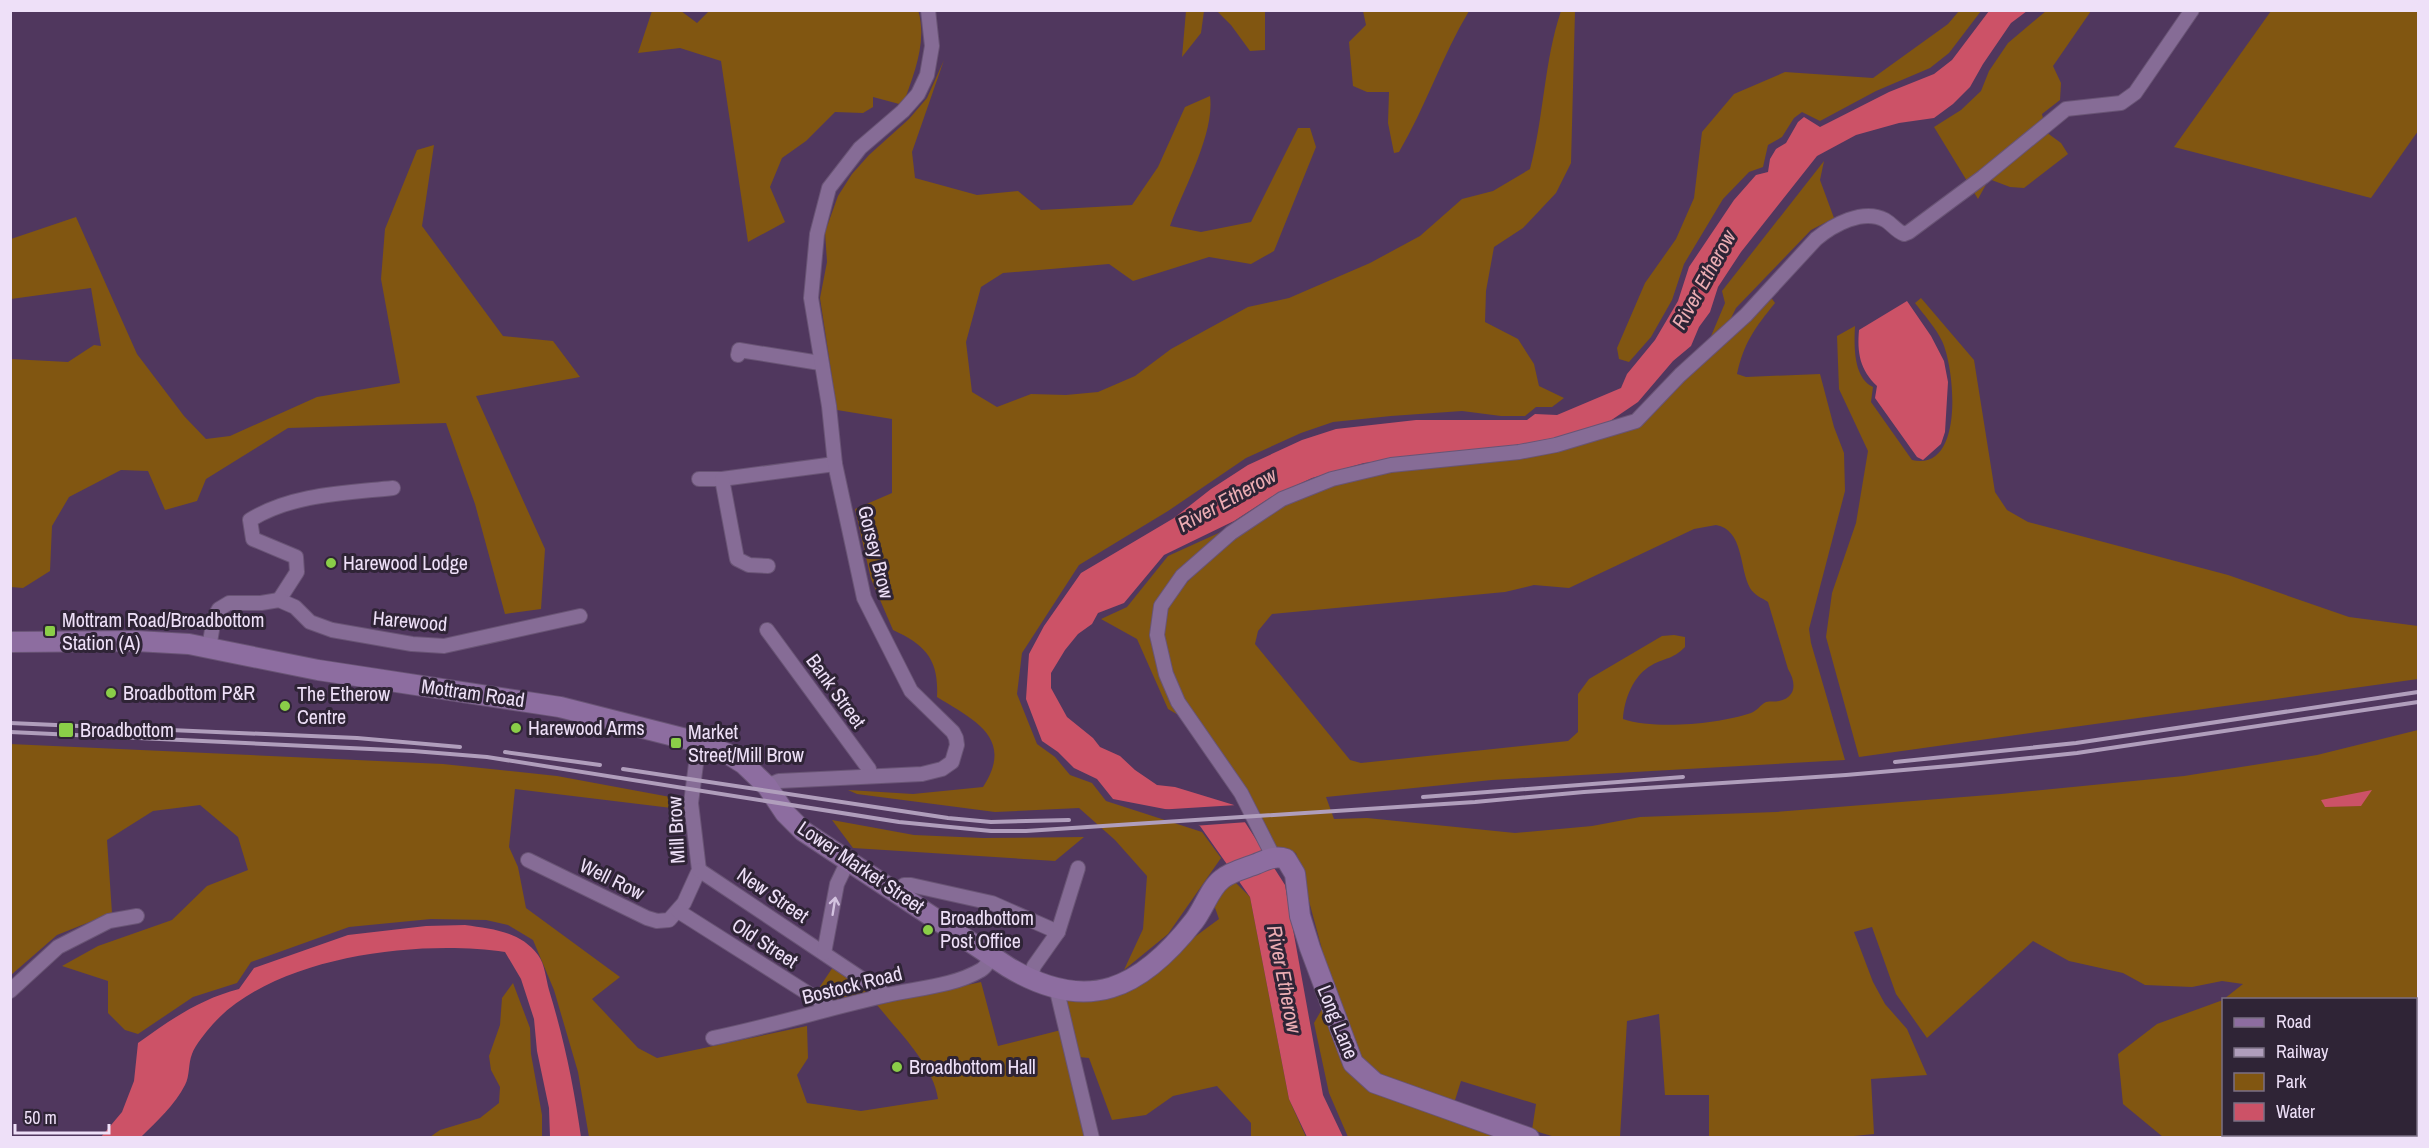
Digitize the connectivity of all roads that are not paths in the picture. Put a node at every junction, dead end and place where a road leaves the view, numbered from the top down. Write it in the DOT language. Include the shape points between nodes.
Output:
graph roads {
  1 [pos="928,10"];
  2 [pos="2192,10"];
  3 [pos="738,355"];
  4 [pos="820,363"];
  5 [pos="835,464"];
  6 [pos="699,479"];
  7 [pos="722,479"];
  8 [pos="393,488"];
  9 [pos="768,566"];
  10 [pos="279,600"];
  11 [pos="580,616"];
  12 [pos="767,630"];
  13 [pos="10,642"];
  14 [pos="209,648"];
  15 [pos="701,743"];
  16 [pos="870,776"];
  17 [pos="767,786"];
  18 [pos="528,860"];
  19 [pos="848,861"];
  20 [pos="1278,861"];
  21 [pos="1078,868"];
  22 [pos="699,870"];
  23 [pos="896,892"];
  24 [pos="678,911"];
  25 [pos="137,916"];
  26 [pos="1058,932"];
  27 [pos="824,953"];
  28 [pos="993,956"];
  29 [pos="1030,978"];
  30 [pos="1056,987"];
  31 [pos="10,991"];
  32 [pos="886,995"];
  33 [pos="831,1008"];
  34 [pos="713,1038"];
  35 [pos="1092,1137"];
  36 [pos="1529,1137"];
  1 -- 4 [label="street, Gorsey Brow" via="932,46 927,75 918,94 860,148 830,188 817,234 811,298"];
  2 -- 20 [label="street" via="2135,93 2121,103 2074,101 1909,232 1899,232 1876,218 1846,219 1829,228 1636,421 1556,445 1391,465 1332,479 1282,499 1231,533 1182,576 1161,606 1157,635 1166,674 1178,702 1241,792"];
  3 -- 4 [label="street" via="740,350"];
  4 -- 5 [label="street, Gorsey Brow"];
  5 -- 7 [label="street"];
  5 -- 16 [label="street, Gorsey Brow" via="864,598 910,691 953,732 957,745 952,762 942,769 922,774"];
  6 -- 7 [label="street"];
  7 -- 9 [label="street" via="736,560"];
  8 -- 10 [label="street" via="316,497 267,510 250,520 253,538 296,557 297,572"];
  10 -- 11 [label="street, Harewood" via="310,622 332,630 444,646"];
  10 -- 14 [label="street" via="229,603 219,609"];
  12 -- 16 [label="street, Bank Street"];
  13 -- 14 [label="street, Mottram Road" via="136,641"];
  14 -- 15 [label="street, Mottram Road" via="318,670 544,703"];
  15 -- 17 [label="street, Lower Market Street" via="729,754"];
  15 -- 22 [label="street, Mill Brow" via="691,803"];
  16 -- 17 [label="street, Gorsey Brow" via="778,781"];
  17 -- 19 [label="street, Lower Market Street" via="794,823"];
  18 -- 24 [label="street, Well Row" via="647,918 664,922"];
  19 -- 23 [label="street, Lower Market Street"];
  27 -- 19 [label="street, one-way" via="837,884"];
  20 -- 30 [label="street, Lower Market Street" via="1220,881 1175,944 1137,977 1107,990"];
  20 -- 36 [label="street, Long Lane" via="1295,874 1300,916 1353,1063 1375,1083"];
  21 -- 26 [label="street"];
  22 -- 24 [label="street, Mill Brow"];
  22 -- 27 [label="street, New Street"];
  23 -- 26 [label="street" via="911,885 992,903"];
  23 -- 28 [label="street, Lower Market Street"];
  24 -- 33 [label="street, Old Street"];
  25 -- 31 [label="street" via="109,921 58,947"];
  26 -- 29 [label="street"];
  27 -- 32 [label="street, New Street"];
  28 -- 29 [label="street, Lower Market Street"];
  28 -- 32 [label="street, Bostock Road" via="981,970 946,984"];
  29 -- 30 [label="street, Lower Market Street"];
  30 -- 35 [label="street"];
  32 -- 33 [label="street, Bostock Road"];
  33 -- 34 [label="street, Bostock Road"];
}
